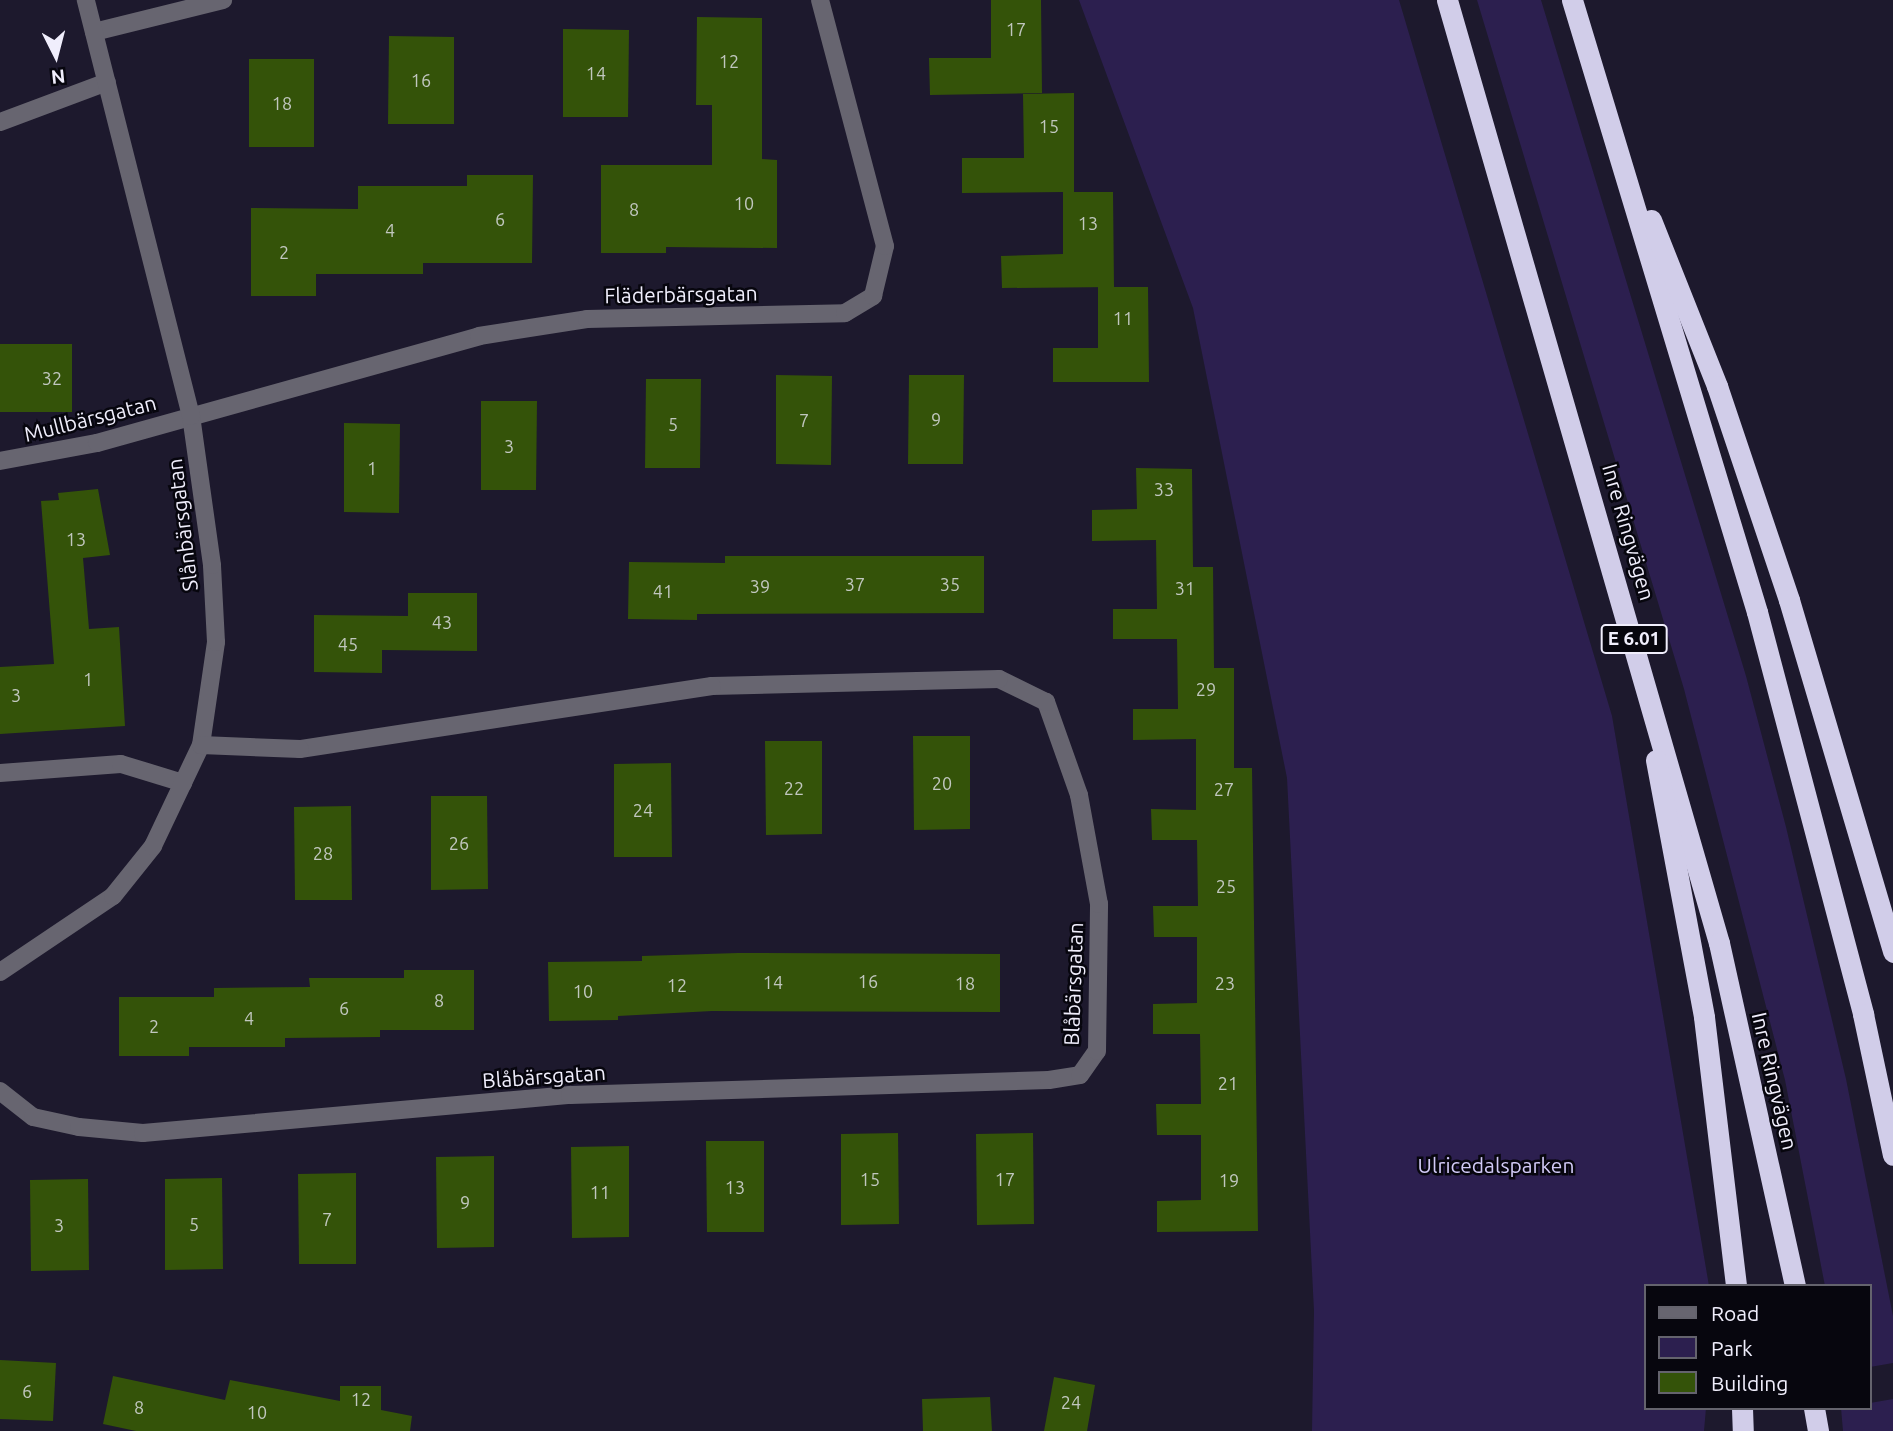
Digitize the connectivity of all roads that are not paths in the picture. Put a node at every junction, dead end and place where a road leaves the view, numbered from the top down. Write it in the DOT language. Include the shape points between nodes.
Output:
graph roads {
  1 [pos="86,0"];
  2 [pos="223,0"];
  3 [pos="820,0"];
  4 [pos="1447,0"];
  5 [pos="1572,0"];
  6 [pos="94,32"];
  7 [pos="107,82"];
  8 [pos="1607,114"];
  9 [pos="0,122"];
  10 [pos="191,416"];
  11 [pos="0,461"];
  12 [pos="1637,651"];
  13 [pos="201,745"];
  14 [pos="0,773"];
  15 [pos="183,783"];
  16 [pos="1893,952"];
  17 [pos="0,972"];
  18 [pos="0,1091"];
  19 [pos="1893,1155"];
  20 [pos="1736,1284"];
  21 [pos="1795,1284"];
  22 [pos="1742,1410"];
  23 [pos="1814,1410"];
  24 [pos="1743,1431"];
  25 [pos="1818,1431"];
  1 -- 6 [label="street, Slånbärsgatan"];
  2 -- 6 [label="street"];
  3 -- 10 [label="street, Fläderbärsgatan" via="885,246 873,296 845,313 587,319 480,336"];
  4 -- 12 [label="highway, Inre Ringvägen / E 6.01"];
  5 -- 8 [label="highway"];
  6 -- 7 [label="street, Slånbärsgatan"];
  7 -- 9 [label="street"];
  7 -- 10 [label="street, Slånbärsgatan"];
  8 -- 16 [label="highway" via="1717,386 1789,600"];
  8 -- 19 [label="highway" via="1757,612 1863,1014"];
  10 -- 11 [label="street, Mullbärsgatan" via="97,443"];
  10 -- 13 [label="street, Slånbärsgatan" via="212,565 216,642"];
  12 -- 20 [label="highway" via="1704,1017"];
  12 -- 21 [label="highway, Inre Ringvägen / E 6.01" via="1719,943"];
  13 -- 15 [label="street, Slånbärsgatan"];
  13 -- 18 [label="street, Blåbärsgatan" via="300,749 712,686 999,679 1046,702 1079,795 1099,904 1097,1051 1080,1075 1049,1080 570,1095 143,1133 33,1117"];
  14 -- 15 [label="street" via="121,764"];
  15 -- 17 [label="street, Slånbärsgatan" via="153,846 113,896"];
  22 -- 24 [label="highway"];
  23 -- 25 [label="highway"];
}
